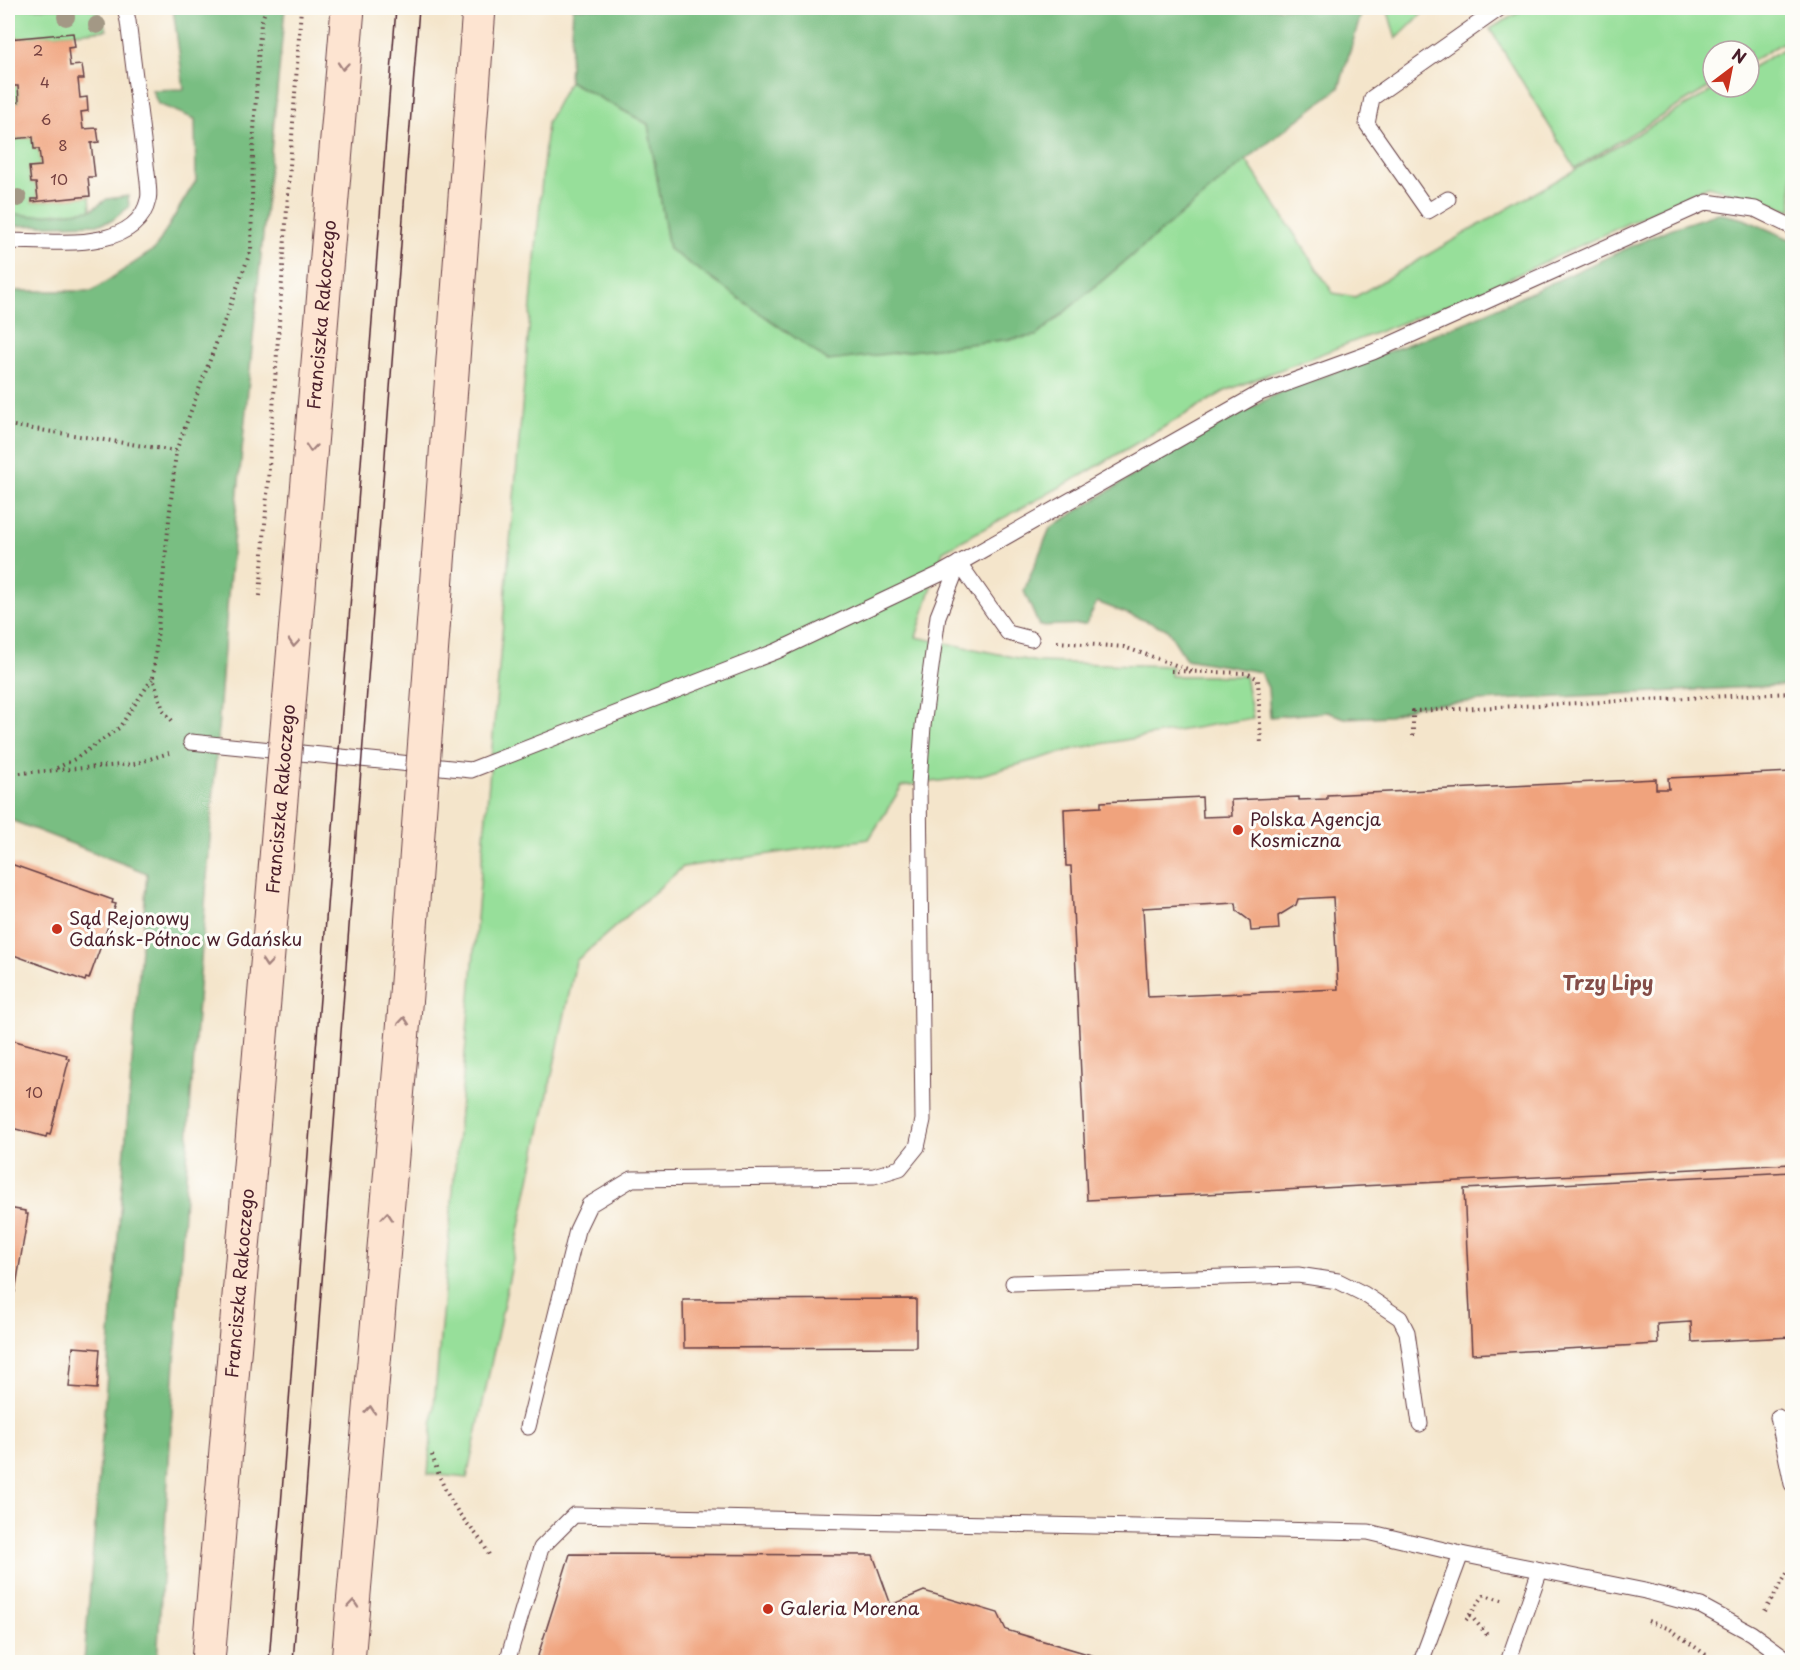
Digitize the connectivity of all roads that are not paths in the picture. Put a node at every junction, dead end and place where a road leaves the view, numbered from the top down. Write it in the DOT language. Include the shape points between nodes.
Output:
graph roads {
  1 [pos="125,8"];
  2 [pos="348,8"];
  3 [pos="479,8"];
  4 [pos="1500,8"];
  5 [pos="1448,199"];
  6 [pos="1792,227"];
  7 [pos="8,241"];
  8 [pos="959,563"];
  9 [pos="1031,639"];
  10 [pos="191,742"];
  11 [pos="1013,1283"];
  12 [pos="1778,1417"];
  13 [pos="1420,1424"];
  14 [pos="528,1427"];
  15 [pos="1792,1484"];
  16 [pos="1461,1554"];
  17 [pos="1540,1570"];
  18 [pos="208,1662"];
  19 [pos="348,1662"];
  20 [pos="507,1662"];
  21 [pos="1421,1662"];
  22 [pos="1508,1662"];
  23 [pos="1791,1662"];
  1 -- 7 [label="lane" via="148,181 149,199 143,212 135,225 88,242"];
  2 -- 18 [label="main road, Franciszka Rakoczego, one-way, bridge"];
  19 -- 3 [label="main road, one-way, bridge" via="406,995"];
  4 -- 5 [label="lane" via="1372,98 1367,124 1428,211"];
  6 -- 8 [label="lane" via="1755,209 1707,202 1372,352 1260,393"];
  8 -- 9 [label="lane" via="1008,633"];
  8 -- 10 [label="lane" via="777,651 471,770"];
  8 -- 14 [label="lane" via="938,616 923,726 919,784 923,1120 917,1147 900,1168 874,1176 632,1179 589,1205 577,1230"];
  11 -- 13 [label="lane" via="1298,1275 1338,1281 1400,1318 1407,1332"];
  12 -- 15 [label="lane"];
  16 -- 17 [label="lane"];
  16 -- 20 [label="lane" via="1368,1532 574,1515 542,1548"];
  16 -- 21 [label="lane"];
  17 -- 22 [label="lane"];
  17 -- 23 [label="lane" via="1701,1606 1751,1633"];
}
